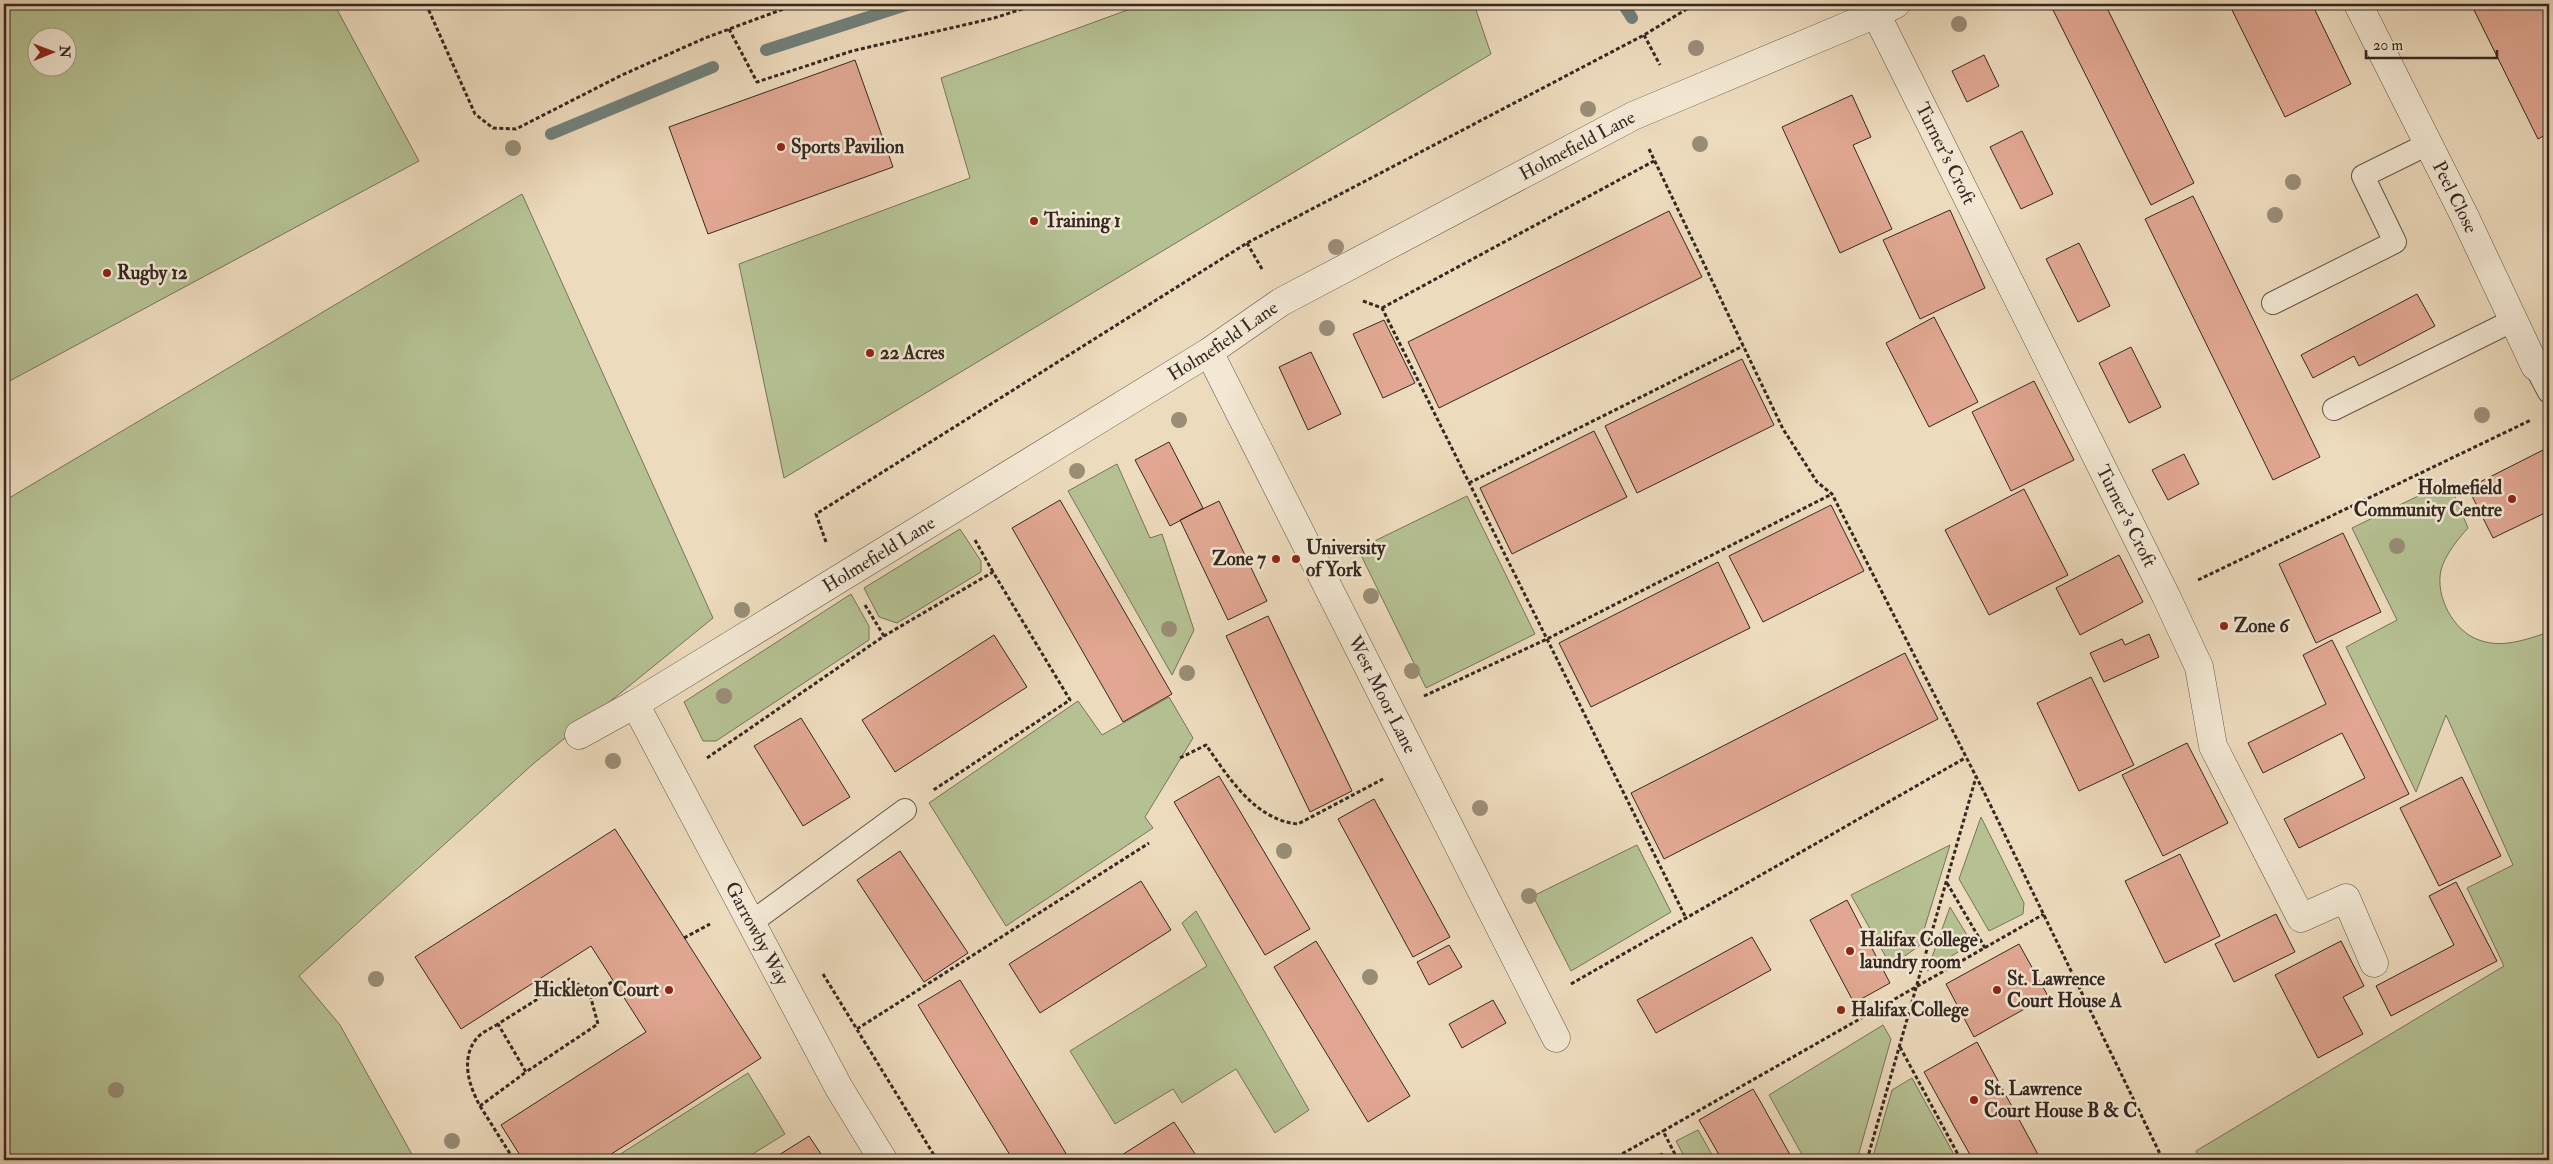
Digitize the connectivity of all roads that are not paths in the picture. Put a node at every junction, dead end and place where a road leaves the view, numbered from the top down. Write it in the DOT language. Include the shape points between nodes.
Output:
graph roads {
  1 [pos="2358,4"];
  2 [pos="1886,9"];
  3 [pos="2428,144"];
  4 [pos="2273,303"];
  5 [pos="2514,320"];
  6 [pos="1209,352"];
  7 [pos="2535,366"];
  8 [pos="2549,392"];
  9 [pos="2334,409"];
  10 [pos="635,704"];
  11 [pos="579,735"];
  12 [pos="905,810"];
  13 [pos="752,922"];
  14 [pos="2374,963"];
  15 [pos="1556,1038"];
  16 [pos="883,1160"];
  1 -- 3 [label="street, Peel Close"];
  2 -- 6 [label="street, Holmefield Lane" via="1633,116 1281,302"];
  2 -- 14 [label="street, Turner's Croft" via="2199,667 2213,746 2301,918 2346,898"];
  3 -- 4 [label="lane" via="2363,176 2395,242"];
  3 -- 5 [label="street, Peel Close"];
  5 -- 7 [label="street, Peel Close"];
  5 -- 9 [label="lane"];
  6 -- 10 [label="street, Holmefield Lane"];
  6 -- 15 [label="street, West Moor Lane"];
  7 -- 8 [label="lane, Peel Close"];
  10 -- 11 [label="street, Holmefield Lane"];
  10 -- 13 [label="street, Garrowby Way"];
  12 -- 13 [label="lane"];
  13 -- 16 [label="street, Garrowby Way" via="839,1088"];
}
